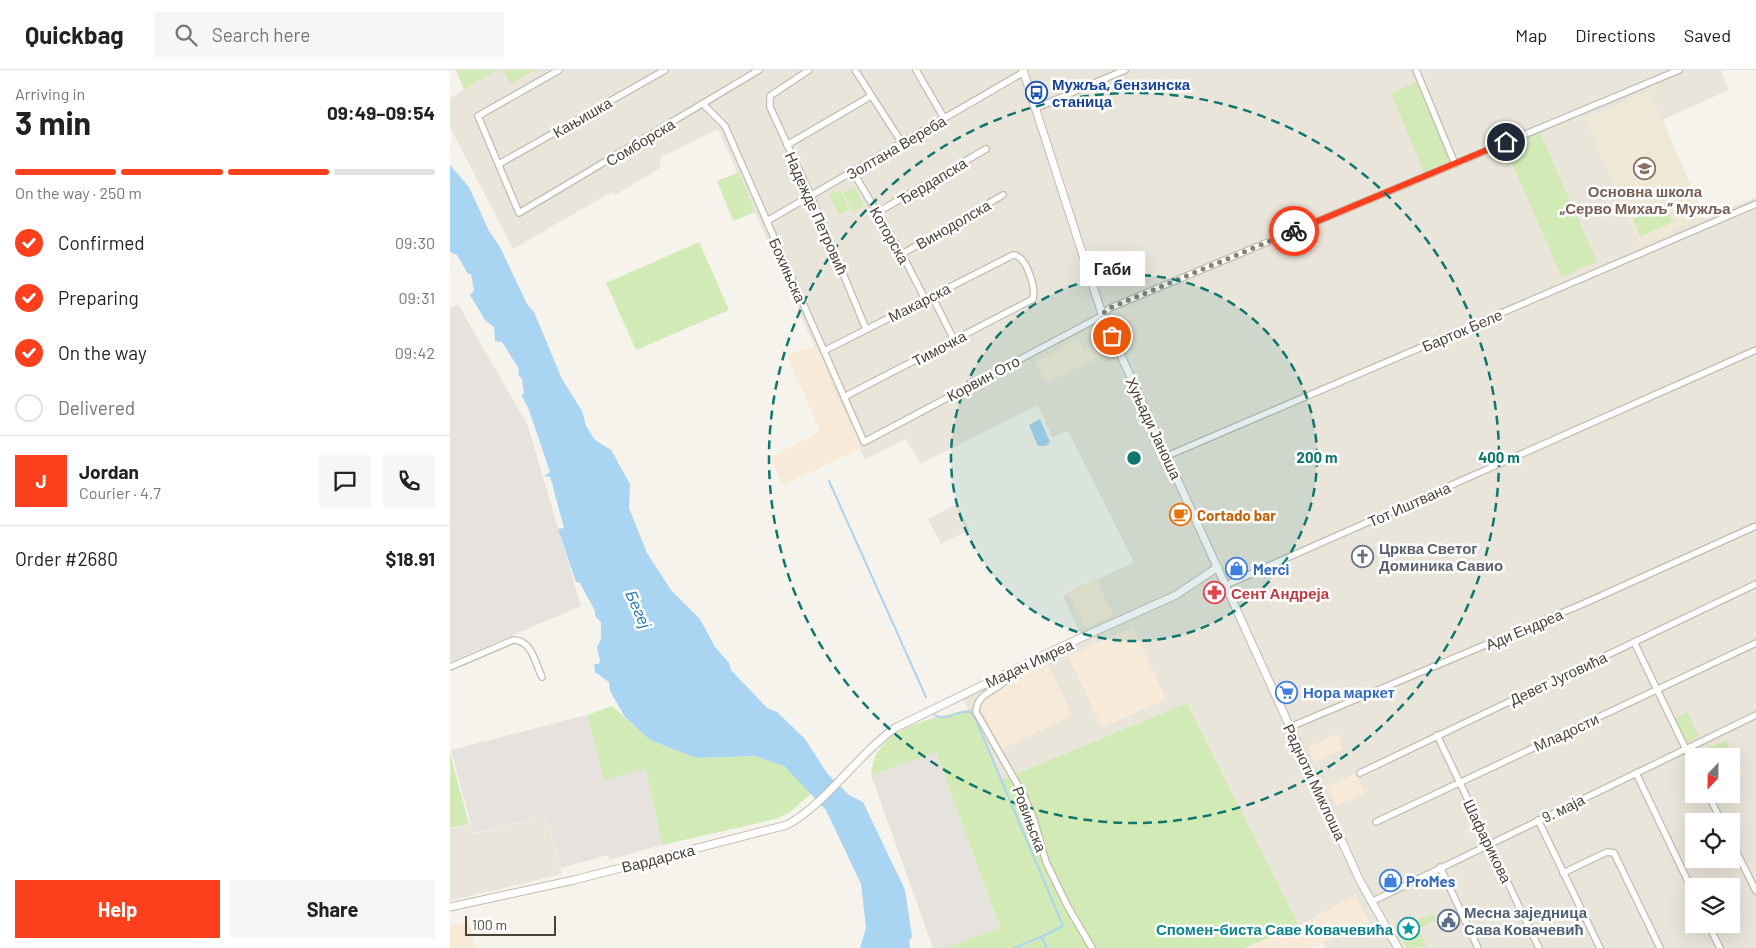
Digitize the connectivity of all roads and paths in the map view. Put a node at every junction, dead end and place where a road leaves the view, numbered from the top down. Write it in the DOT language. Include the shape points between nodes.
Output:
graph roads {
  1 [pos="558,70"];
  2 [pos="665,70"];
  3 [pos="759,70"];
  4 [pos="809,70"];
  5 [pos="855,70"];
  6 [pos="924,70"];
  7 [pos="1125,70"];
  8 [pos="1416,70"];
  9 [pos="1680,70"];
  10 [pos="1023,71"];
  11 [pos="917,72"];
  12 [pos="870,96"];
  13 [pos="703,104"];
  14 [pos="1036,108"];
  15 [pos="944,118"];
  16 [pos="902,143"];
  17 [pos="787,145"];
  18 [pos="986,149"];
  19 [pos="499,164"];
  20 [pos="1456,164"];
  21 [pos="854,172"];
  22 [pos="1003,195"];
  23 [pos="812,196"];
  24 [pos="1756,204"];
  25 [pos="878,212"];
  26 [pos="767,221"];
  27 [pos="902,254"];
  28 [pos="932,296"];
  29 [pos="926,299"];
  30 [pos="1033,299"];
  31 [pos="1102,314"];
  32 [pos="866,329"];
  33 [pos="954,340"];
  34 [pos="1756,350"];
  35 [pos="824,351"];
  36 [pos="844,397"];
  37 [pos="864,442"];
  38 [pos="1167,456"];
  39 [pos="1756,526"];
  40 [pos="1218,567"];
  41 [pos="1756,584"];
  42 [pos="1226,585"];
  43 [pos="1634,642"];
  44 [pos="1756,643"];
  45 [pos="450,666"];
  46 [pos="1004,674"];
  47 [pos="542,677"];
  48 [pos="1657,689"];
  49 [pos="1756,715"];
  50 [pos="1290,727"];
  51 [pos="1437,735"];
  52 [pos="1686,748"];
  53 [pos="1688,748"];
  54 [pos="1685,749"];
  55 [pos="847,771"];
  56 [pos="1360,773"];
  57 [pos="1636,773"];
  58 [pos="1460,783"];
  59 [pos="1538,820"];
  60 [pos="1376,822"];
  61 [pos="1489,844"];
  62 [pos="1740,859"];
  63 [pos="1440,868"];
  64 [pos="1563,873"];
  65 [pos="1686,878"];
  66 [pos="1756,891"];
  67 [pos="1371,902"];
  68 [pos="450,907"];
  69 [pos="1712,933"];
  70 [pos="1092,948"];
  71 [pos="1398,948"];
  72 [pos="1478,948"];
  73 [pos="1539,948"];
  74 [pos="1600,948"];
  75 [pos="1660,948"];
  76 [pos="1720,948"];
  1 -- 19 [label="street" via="478,116"];
  2 -- 19 [label="street, Кањишка"];
  3 -- 13 [label="street, Сомборска"];
  4 -- 17 [label="street, Надежде Петровић" via="770,96 770,107"];
  5 -- 12 [label="street"];
  6 -- 11 [label="street"];
  7 -- 14 [label="street"];
  8 -- 20 [label="street"];
  9 -- 20 [label="street, Корвин Ото"];
  10 -- 14 [label="street, Хуњади Јаноша"];
  10 -- 15 [label="street, Золтана Вереба"];
  11 -- 15 [label="street"];
  12 -- 16 [label="street"];
  12 -- 17 [label="street"];
  13 -- 19 [label="street, Сомборска" via="519,213"];
  13 -- 26 [label="street, Бохињска" via="725,126"];
  14 -- 31 [label="street, Хуњади Јаноша"];
  15 -- 16 [label="street, Золтана Вереба"];
  16 -- 21 [label="street, Золтана Вереба"];
  17 -- 23 [label="street, Надежде Петровић"];
  18 -- 25 [label="street, Ђердапска"];
  20 -- 31 [label="street, Корвин Ото"];
  21 -- 23 [label="street, Золтана Вереба"];
  21 -- 25 [label="street, Которска"];
  22 -- 27 [label="street, Винодолска"];
  23 -- 26 [label="street, Золтана Вереба"];
  23 -- 32 [label="street, Надежде Петровић"];
  24 -- 38 [label="street, Барток Беле"];
  25 -- 27 [label="street, Которска"];
  26 -- 35 [label="street, Бохињска"];
  27 -- 29 [label="street, Которска"];
  28 -- 29 [label="street, Макарска"];
  28 -- 30 [label="street, Макарска" via="1016,255 1024,260 1034,291"];
  28 -- 33 [label="street"];
  29 -- 32 [label="street, Макарска"];
  30 -- 33 [label="street, Тимочка"];
  31 -- 37 [label="street, Корвин Ото"];
  31 -- 38 [label="street, Хуњади Јаноша"];
  32 -- 35 [label="street, Макарска"];
  33 -- 36 [label="street, Тимочка"];
  34 -- 42 [label="street, Тот Иштвана"];
  35 -- 36 [label="street, Бохињска"];
  36 -- 37 [label="street, Бохињска"];
  38 -- 40 [label="street, Хуњади Јаноша"];
  39 -- 50 [label="street, Ади Ендреа" via="1593,600"];
  40 -- 42 [label="street, Хуњади Јаноша"];
  40 -- 46 [label="street, Мадач Имреа" via="1176,596"];
  41 -- 43 [label="street, Девет Југовића"];
  42 -- 50 [label="street, Радноти Миклоша"];
  43 -- 48 [label="street"];
  43 -- 51 [label="street, Девет Југовића"];
  44 -- 48 [label="street, Младости"];
  45 -- 47 [label="street" via="520,640 528,644"];
  46 -- 55 [label="street, Мадач Имреа" via="895,728"];
  46 -- 70 [label="street, Ровињска" via="1002,685 978,700 976,712 1024,796 1046,862"];
  48 -- 52 [label="street"];
  48 -- 58 [label="street, Младости"];
  49 -- 53 [label="street, 9. маја"];
  50 -- 67 [label="street, Радноти Миклоша"];
  51 -- 56 [label="street, Девет Југовића"];
  51 -- 58 [label="street, Шафарикова"];
  54 -- 57 [label="street, 9. маја"];
  55 -- 68 [label="street, Вардарска" via="795,821 778,828 574,880"];
  57 -- 59 [label="street, 9. маја"];
  57 -- 65 [label="street"];
  58 -- 60 [label="street, Младости"];
  58 -- 61 [label="street, Шафарикова"];
  59 -- 61 [label="street, 9. маја"];
  59 -- 64 [label="street"];
  61 -- 63 [label="street, 9. маја"];
  61 -- 73 [label="street, Шафарикова"];
  62 -- 66 [label="street"];
  63 -- 67 [label="street, 9. маја"];
  63 -- 72 [label="street"];
  64 -- 74 [label="street"];
  64 -- 75 [label="street" via="1607,852 1614,853"];
  67 -- 71 [label="street, Радноти Миклоша"];
  69 -- 76 [label="street"];
}
